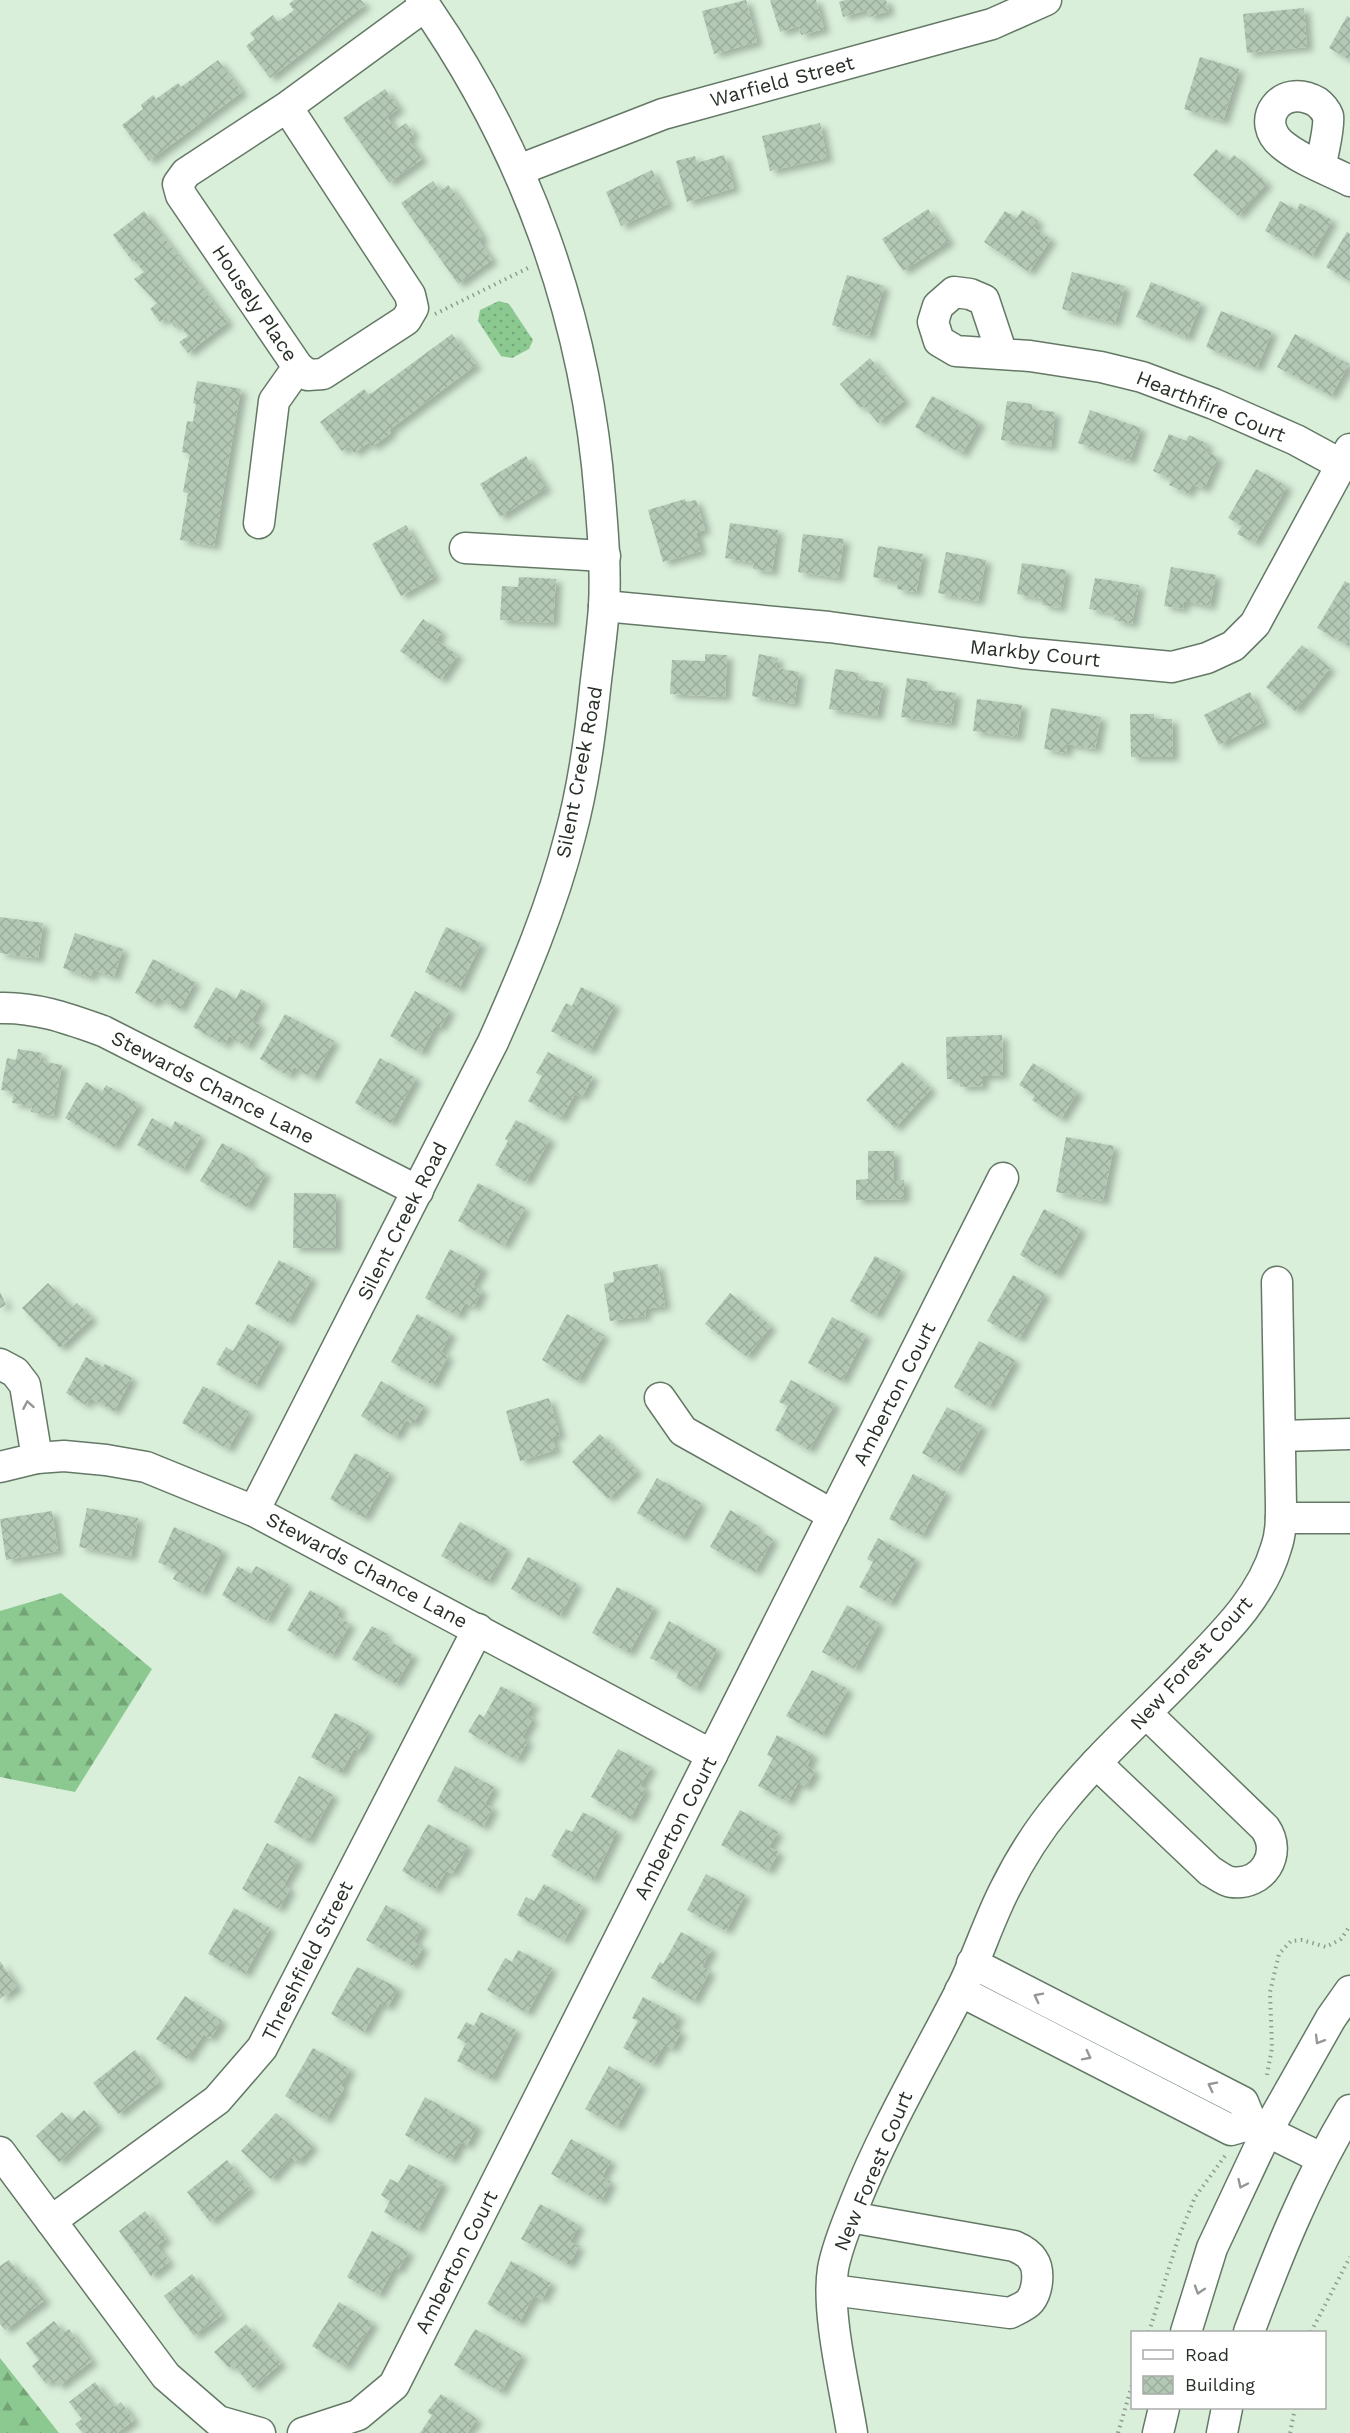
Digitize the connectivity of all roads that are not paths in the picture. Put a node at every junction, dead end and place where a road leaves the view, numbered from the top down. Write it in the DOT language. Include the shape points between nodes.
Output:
graph roads {
  1 [pos="1046,0"];
  2 [pos="423,3"];
  3 [pos="286,107"];
  4 [pos="1321,167"];
  5 [pos="519,170"];
  6 [pos="1350,181"];
  7 [pos="1002,354"];
  8 [pos="298,367"];
  9 [pos="1346,457"];
  10 [pos="259,522"];
  11 [pos="465,548"];
  12 [pos="605,556"];
  13 [pos="604,606"];
  14 [pos="0,1008"];
  15 [pos="1003,1178"];
  16 [pos="418,1191"];
  17 [pos="1277,1282"];
  18 [pos="0,1364"];
  19 [pos="660,1398"];
  20 [pos="1350,1434"];
  21 [pos="1281,1436"];
  22 [pos="37,1458"];
  23 [pos="0,1467"];
  24 [pos="254,1511"];
  25 [pos="833,1515"];
  26 [pos="1281,1518"];
  27 [pos="1350,1518"];
  28 [pos="478,1629"];
  29 [pos="1147,1714"];
  30 [pos="712,1755"];
  31 [pos="1096,1763"];
  32 [pos="972,1964"];
  33 [pos="960,1991"];
  34 [pos="1350,1991"];
  35 [pos="1350,2110"];
  36 [pos="1260,2127"];
  37 [pos="0,2152"];
  38 [pos="1322,2158"];
  39 [pos="850,2217"];
  40 [pos="51,2221"];
  41 [pos="832,2290"];
  42 [pos="1186,2331"];
  43 [pos="1249,2331"];
  44 [pos="1164,2409"];
  45 [pos="1227,2409"];
  46 [pos="260,2433"];
  47 [pos="303,2433"];
  48 [pos="852,2433"];
  49 [pos="1158,2433"];
  50 [pos="1221,2433"];
  1 -- 5 [label="street, Warfield Street" via="992,24 663,114"];
  2 -- 3 [label="street, Housely Place"];
  2 -- 5 [label="street, Silent Creek Road" via="474,83"];
  3 -- 8 [label="street, Housely Place" via="186,173 178,184 181,195"];
  3 -- 8 [label="street, Housely Place" via="410,294 413,308 406,320 323,374 308,375"];
  4 -- 6 [label="street"];
  5 -- 12 [label="street, Silent Creek Road" via="559,276 586,386"];
  7 -- 9 [label="street, Hearthfire Court" via="1101,367 1142,377"];
  8 -- 10 [label="street" via="274,401"];
  9 -- 13 [label="street, Markby Court" via="1255,624 1233,646 1172,667 1022,653 829,627"];
  11 -- 12 [label="street"];
  12 -- 13 [label="street, Silent Creek Road"];
  13 -- 16 [label="street, Silent Creek Road" via="590,734 571,834 549,906 493,1042"];
  14 -- 16 [label="street, Stewards Chance Lane" via="59,1015 103,1031"];
  15 -- 25 [label="street, Amberton Court"];
  16 -- 24 [label="street, Silent Creek Road"];
  17 -- 21 [label="street, New Forest Court"];
  22 -- 18 [label="street, one-way" via="25,1385 15,1372"];
  19 -- 25 [label="street" via="683,1431"];
  20 -- 21 [label="street"];
  21 -- 26 [label="street, New Forest Court"];
  22 -- 23 [label="street, Stewards Chance Lane"];
  22 -- 24 [label="street, Stewards Chance Lane" via="64,1456 146,1467"];
  24 -- 28 [label="street, Stewards Chance Lane"];
  25 -- 30 [label="street, Amberton Court"];
  26 -- 27 [label="street"];
  26 -- 29 [label="street, New Forest Court" via="1276,1548 1253,1595 1221,1636"];
  28 -- 30 [label="street, Stewards Chance Lane"];
  28 -- 40 [label="street, Threshfield Street" via="262,2048 217,2100"];
  29 -- 31 [label="street, New Forest Court"];
  29 -- 31 [label="street" via="1272,1837 1274,1847 1261,1873 1249,1881 1230,1882 1210,1871"];
  30 -- 47 [label="street, Amberton Court" via="394,2385 358,2415"];
  31 -- 32 [label="street, New Forest Court" via="1060,1803 1030,1846 1004,1890"];
  32 -- 33 [label="street, New Forest Court"];
  36 -- 32 [label="street, one-way" via="1243,2102"];
  33 -- 36 [label="street, one-way" via="1231,2130"];
  33 -- 39 [label="street, New Forest Court" via="873,2160"];
  34 -- 36 [label="street, one-way"];
  35 -- 38 [label="street"];
  36 -- 38 [label="street"];
  36 -- 42 [label="street, one-way" via="1212,2248"];
  37 -- 40 [label="street"];
  38 -- 43 [label="street"];
  39 -- 41 [label="street, New Forest Court" via="837,2253"];
  39 -- 41 [label="street" via="1014,2246 1034,2260 1035,2293 1029,2302 1010,2313"];
  40 -- 46 [label="street" via="166,2376 218,2421"];
  41 -- 48 [label="street, New Forest Court"];
  44 -- 49 [label="street"];
  45 -- 50 [label="street"];
}
